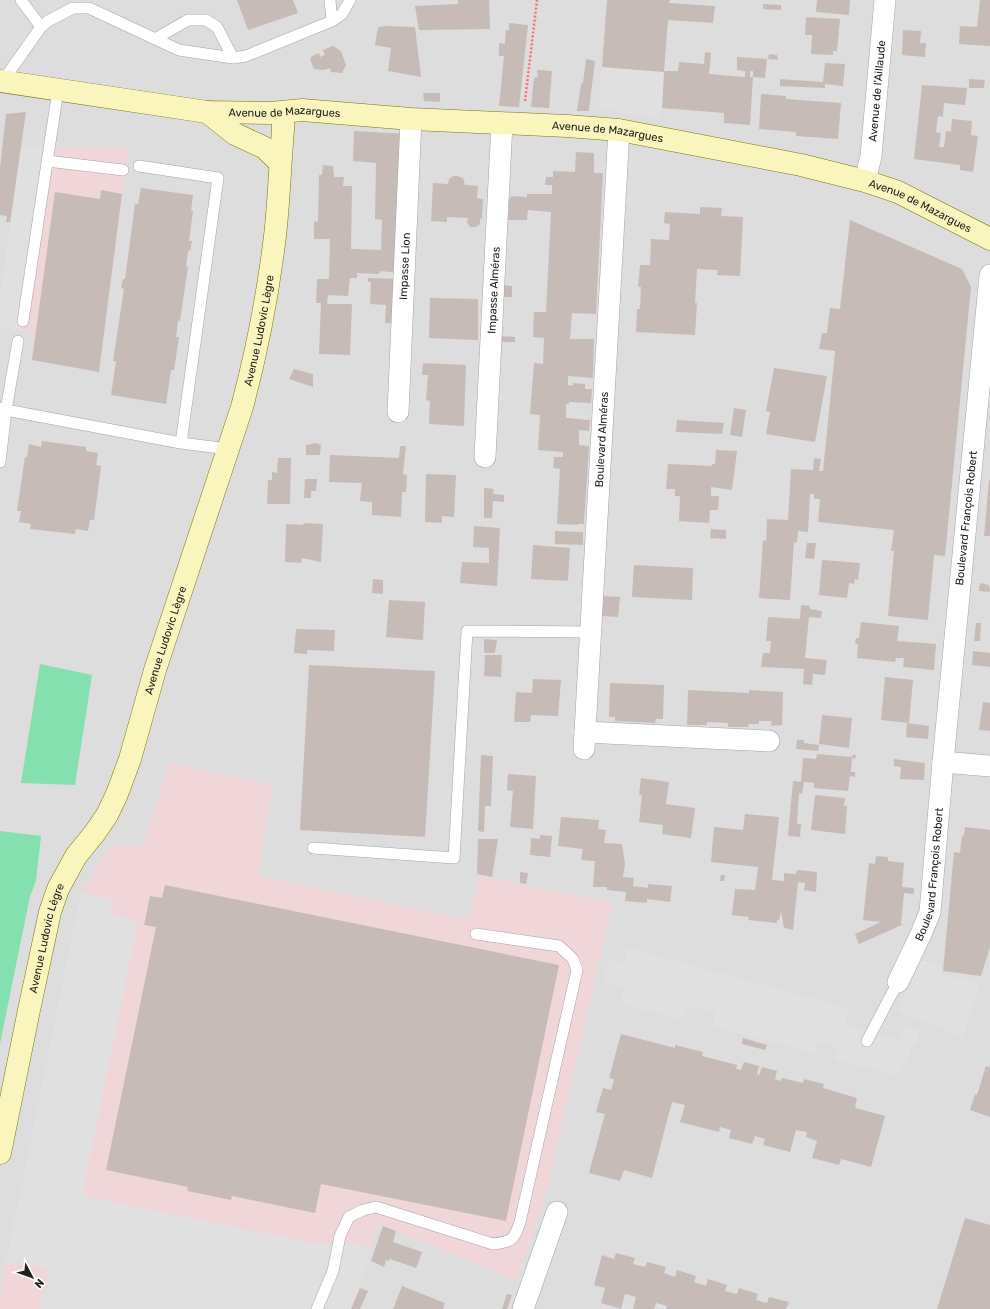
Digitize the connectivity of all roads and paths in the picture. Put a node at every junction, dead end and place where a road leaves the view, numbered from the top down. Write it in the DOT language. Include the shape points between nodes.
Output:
graph roads {
  1 [pos="21,0"];
  2 [pos="330,0"];
  3 [pos="350,0"];
  4 [pos="537,0"];
  5 [pos="885,0"];
  6 [pos="332,21"];
  7 [pos="42,27"];
  8 [pos="155,39"];
  9 [pos="233,58"];
  10 [pos="1,82"];
  11 [pos="58,90"];
  12 [pos="207,112"];
  13 [pos="283,113"];
  14 [pos="411,119"];
  15 [pos="512,123"];
  16 [pos="618,130"];
  17 [pos="47,161"];
  18 [pos="280,163"];
  19 [pos="138,166"];
  20 [pos="123,170"];
  21 [pos="865,180"];
  22 [pos="990,239"];
  23 [pos="990,275"];
  24 [pos="23,321"];
  25 [pos="18,341"];
  26 [pos="3,409"];
  27 [pos="398,412"];
  28 [pos="181,443"];
  29 [pos="228,450"];
  30 [pos="485,457"];
  31 [pos="0,462"];
  32 [pos="590,632"];
  33 [pos="769,740"];
  34 [pos="943,762"];
  35 [pos="990,766"];
  36 [pos="313,848"];
  37 [pos="476,934"];
  38 [pos="898,982"];
  39 [pos="867,1041"];
  40 [pos="0,1153"];
  41 [pos="557,1212"];
  42 [pos="317,1309"];
  43 [pos="523,1309"];
  1 -- 7 [label="lane"];
  2 -- 6 [label="lane"];
  3 -- 6 [label="lane" via="342,14"];
  4 -- 15 [label="path"];
  5 -- 21 [label="street, Avenue de l'Aillaude" via="870,156"];
  6 -- 9 [label="lane" via="246,56"];
  7 -- 8 [label="lane" via="73,8 89,8"];
  7 -- 10 [label="lane"];
  8 -- 9 [label="lane" via="179,50"];
  8 -- 9 [label="lane" via="188,20 206,20 217,27"];
  10 -- 11 [label="street, Avenue de Mazargues"];
  11 -- 12 [label="street, Avenue de Mazargues"];
  11 -- 17 [label="lane"];
  12 -- 13 [label="street, Avenue de Mazargues"];
  12 -- 18 [label="street, Avenue de Mazargues" via="235,134 265,148"];
  13 -- 14 [label="street, Avenue de Mazargues" via="302,110"];
  13 -- 18 [label="street, Avenue Ludovic Lègre"];
  14 -- 15 [label="street, Avenue de Mazargues"];
  14 -- 27 [label="street, Impasse Lion"];
  15 -- 16 [label="street, Avenue de Mazargues"];
  15 -- 30 [label="street, Impasse Alméras"];
  16 -- 21 [label="street, Avenue de Mazargues" via="801,165"];
  16 -- 32 [label="street, Boulevard Alméras"];
  17 -- 20 [label="lane"];
  17 -- 24 [label="lane"];
  18 -- 29 [label="street, Avenue Ludovic Lègre" via="270,275 253,364"];
  19 -- 28 [label="lane" via="218,178"];
  21 -- 22 [label="street, Avenue de Mazargues" via="898,192"];
  23 -- 34 [label="street, Boulevard François Robert"];
  25 -- 26 [label="lane"];
  26 -- 28 [label="lane"];
  26 -- 31 [label="lane"];
  28 -- 29 [label="lane"];
  29 -- 40 [label="street, Avenue Ludovic Lègre" via="117,794 94,834 76,856 58,889 50,912"];
  32 -- 33 [label="street, Boulevard Alméras" via="584,740"];
  32 -- 36 [label="lane" via="467,631 454,858"];
  34 -- 35 [label="street"];
  34 -- 38 [label="street, Boulevard François Robert" via="930,912"];
  37 -- 42 [label="lane" via="559,946 573,959 577,970 515,1236 507,1242 493,1244 376,1207 363,1210 349,1217 340,1236 333,1271"];
  38 -- 39 [label="lane"];
  41 -- 43 [label="street"];
}
